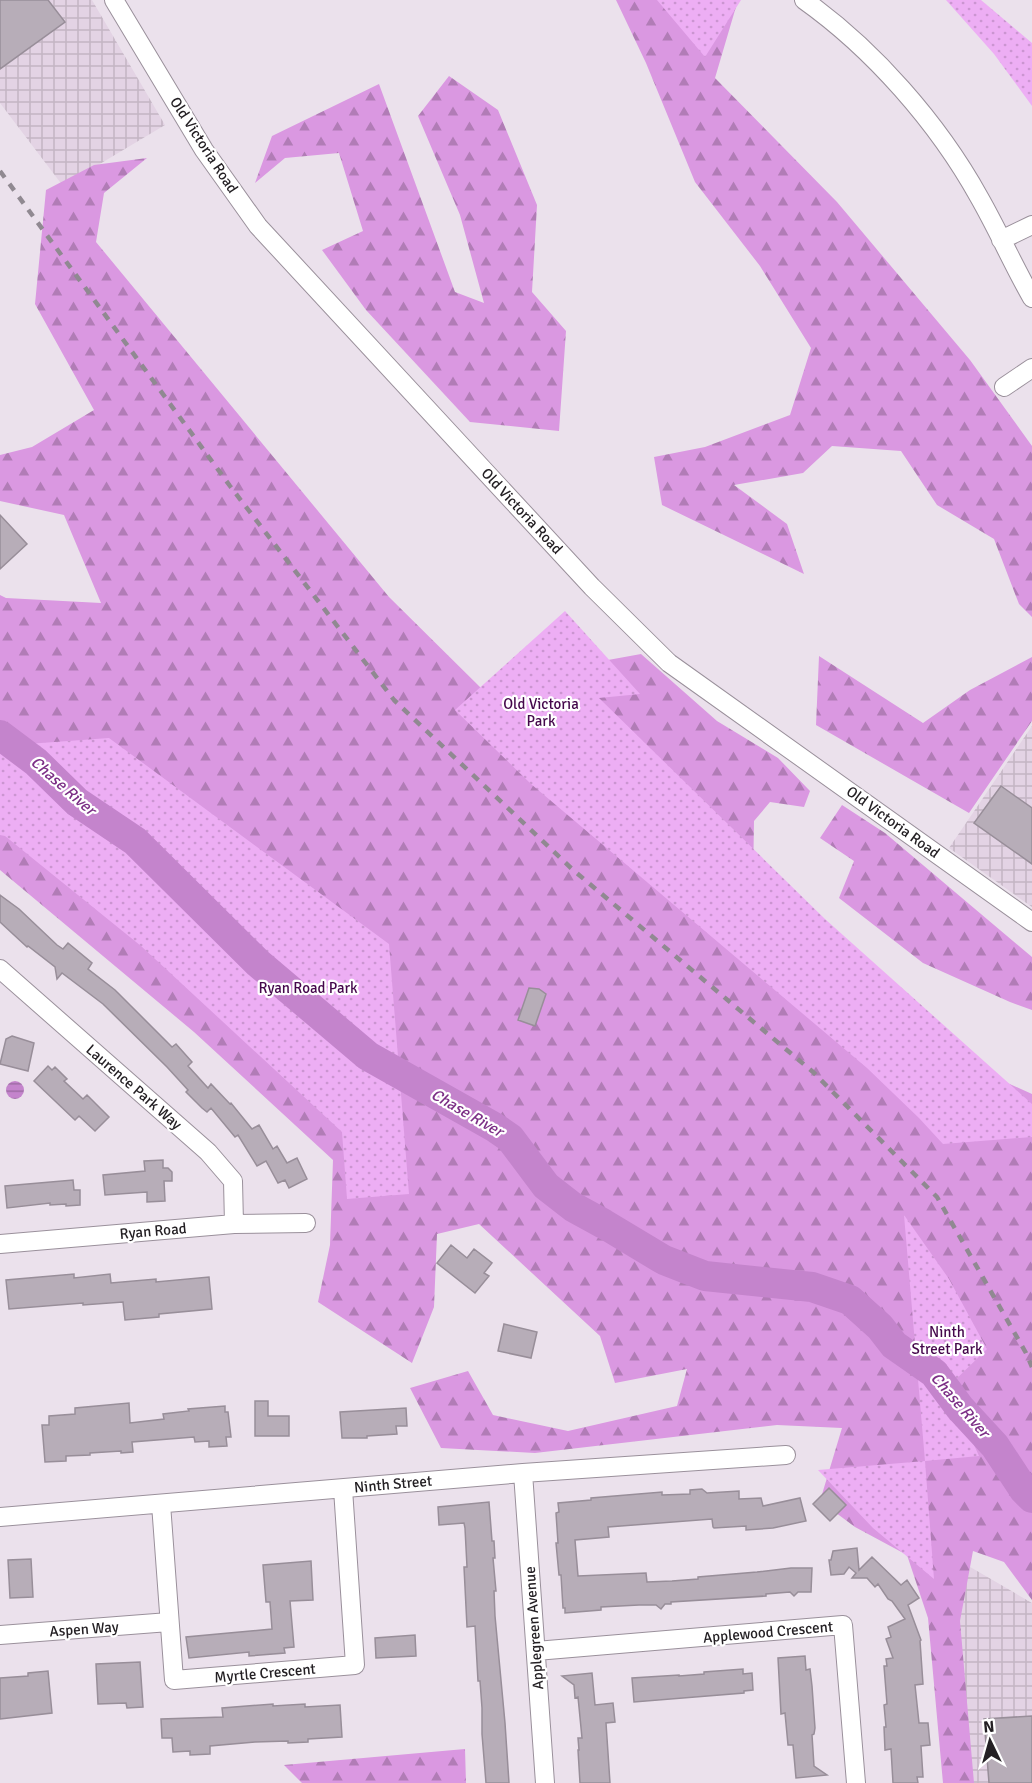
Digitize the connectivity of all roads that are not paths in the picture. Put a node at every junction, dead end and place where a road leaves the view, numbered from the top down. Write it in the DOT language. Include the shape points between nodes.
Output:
graph roads {
  1 [pos="114,0"];
  2 [pos="804,0"];
  3 [pos="1032,225"];
  4 [pos="1001,240"];
  5 [pos="1032,298"];
  6 [pos="1032,368"];
  7 [pos="1004,387"];
  8 [pos="1032,922"];
  9 [pos="0,969"];
  10 [pos="306,1223"];
  11 [pos="234,1224"];
  12 [pos="0,1244"];
  13 [pos="786,1455"];
  14 [pos="523,1473"];
  15 [pos="343,1489"];
  16 [pos="160,1504"];
  17 [pos="0,1517"];
  18 [pos="169,1622"];
  19 [pos="0,1635"];
  20 [pos="536,1651"];
  21 [pos="545,1783"];
  22 [pos="856,1783"];
  1 -- 8 [label="street, Old Victoria Road" via="204,150 258,226 592,587 669,663"];
  2 -- 4 [label="street" via="866,51 914,104 954,156"];
  3 -- 4 [label="street"];
  4 -- 5 [label="street"];
  6 -- 7 [label="street"];
  9 -- 11 [label="street, Laurence Park Way" via="208,1152 233,1181"];
  10 -- 11 [label="street, Ryan Road"];
  11 -- 12 [label="street, Ryan Road"];
  13 -- 14 [label="street, Ninth Street"];
  14 -- 15 [label="street, Ninth Street"];
  14 -- 20 [label="street, Applegreen Avenue"];
  15 -- 16 [label="street, Ninth Street"];
  15 -- 18 [label="street, Myrtle Crescent" via="355,1665 174,1680"];
  16 -- 17 [label="street, Ninth Street"];
  16 -- 18 [label="street, Myrtle Crescent"];
  18 -- 19 [label="street, Aspen Way"];
  20 -- 21 [label="street, Applegreen Avenue"];
  20 -- 22 [label="street, Applewood Crescent" via="843,1625"];
}
